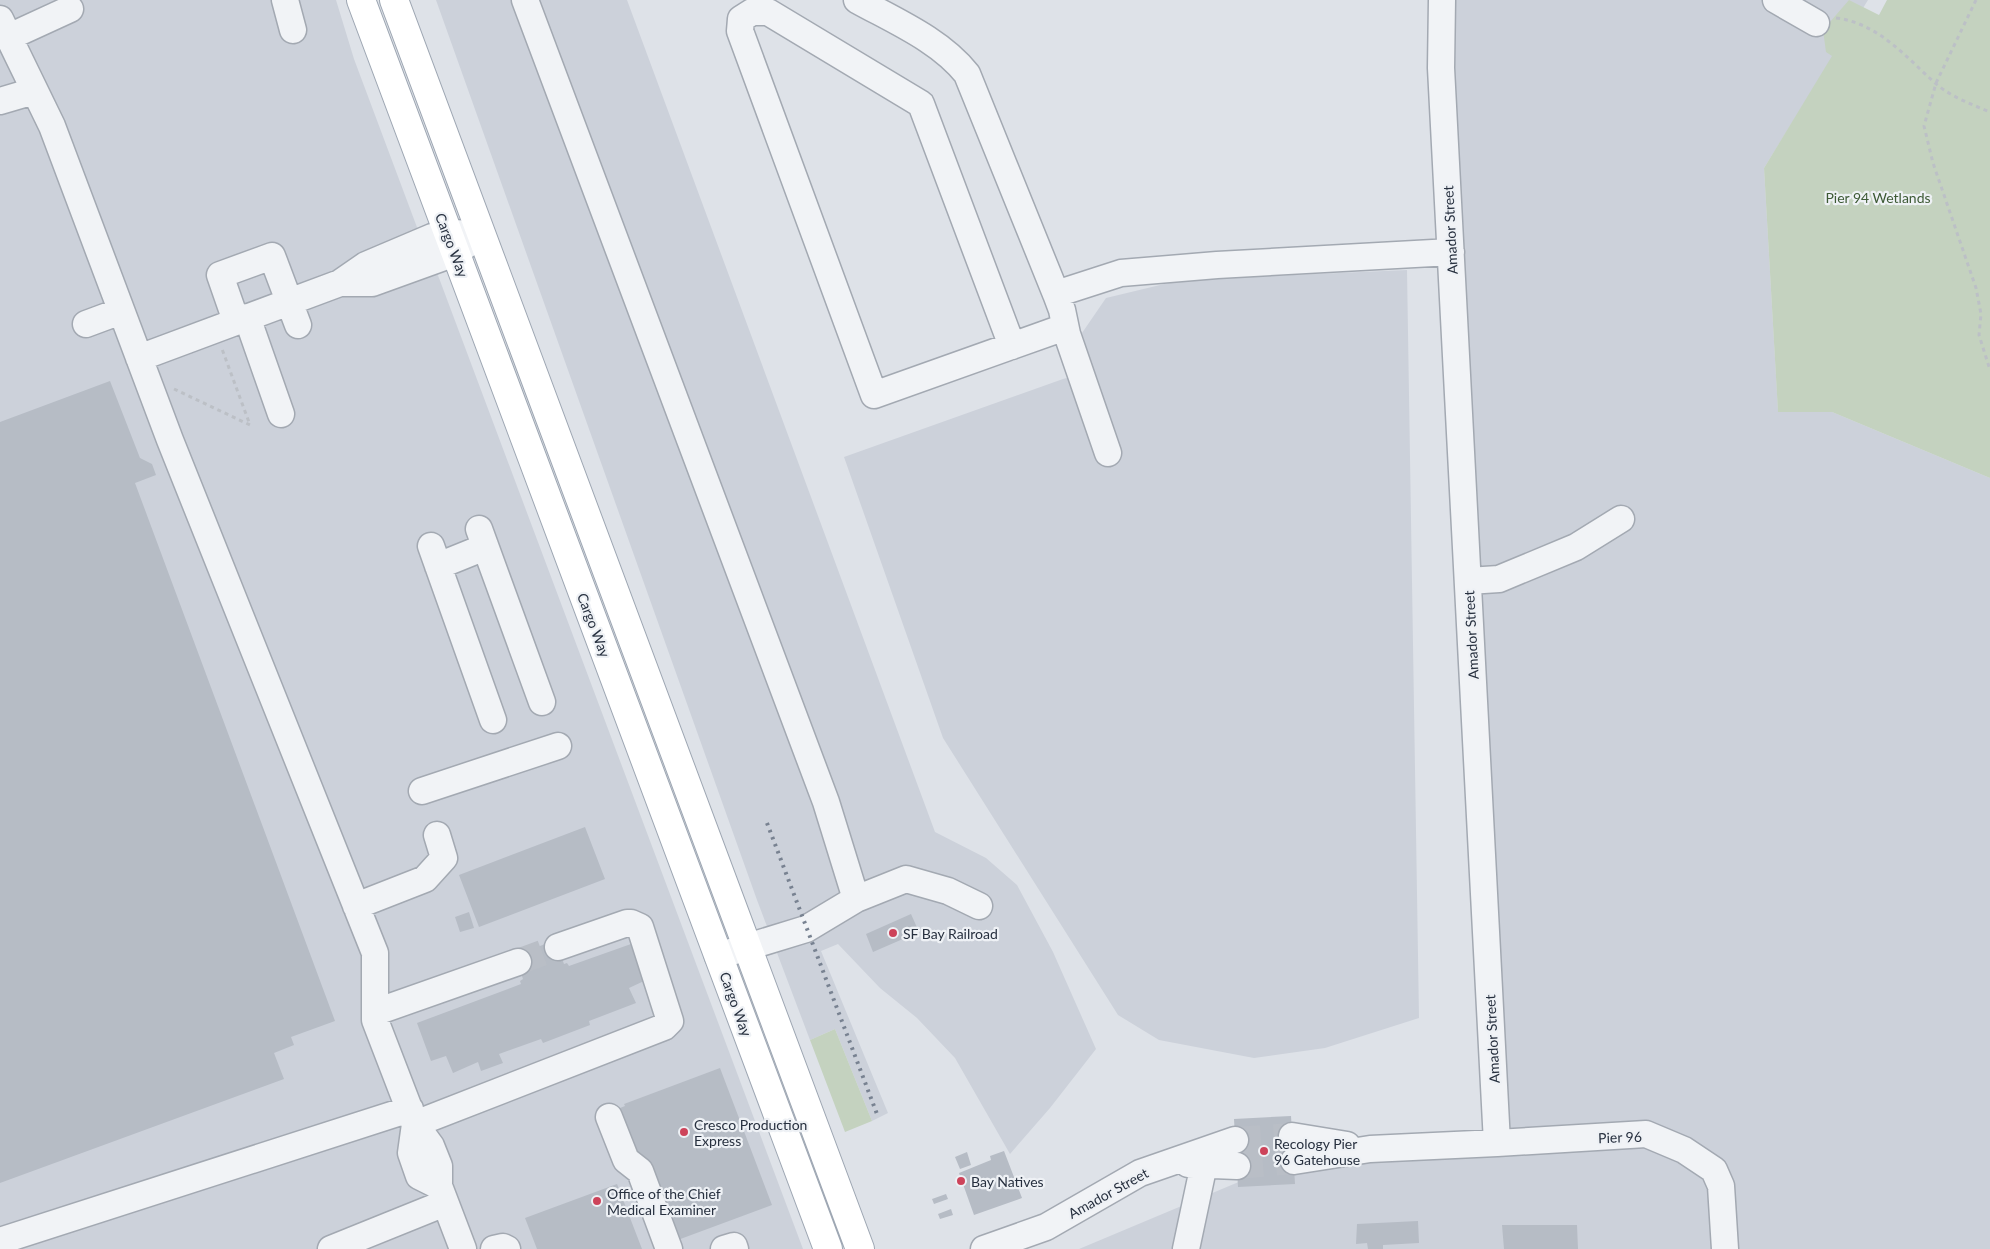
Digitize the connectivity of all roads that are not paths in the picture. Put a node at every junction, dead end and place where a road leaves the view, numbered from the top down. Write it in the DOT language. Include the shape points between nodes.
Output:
graph roads {
  1 [pos="285,0"];
  2 [pos="361,0"];
  3 [pos="394,0"];
  4 [pos="525,0"];
  5 [pos="857,0"];
  6 [pos="1442,0"];
  7 [pos="1776,0"];
  8 [pos="70,9"];
  9 [pos="1816,23"];
  10 [pos="5,28"];
  11 [pos="292,30"];
  12 [pos="34,91"];
  13 [pos="0,101"];
  14 [pos="481,234"];
  15 [pos="451,243"];
  16 [pos="1451,252"];
  17 [pos="1056,294"];
  18 [pos="121,311"];
  19 [pos="293,313"];
  20 [pos="241,319"];
  21 [pos="86,324"];
  22 [pos="1065,326"];
  23 [pos="1012,346"];
  24 [pos="139,358"];
  25 [pos="282,414"];
  26 [pos="1108,453"];
  27 [pos="1621,519"];
  28 [pos="1468,581"];
  29 [pos="542,702"];
  30 [pos="493,720"];
  31 [pos="558,746"];
  32 [pos="422,791"];
  33 [pos="437,835"];
  34 [pos="856,899"];
  35 [pos="356,906"];
  36 [pos="979,906"];
  37 [pos="746,947"];
  38 [pos="558,948"];
  39 [pos="718,956"];
  40 [pos="518,962"];
  41 [pos="376,1012"];
  42 [pos="412,1116"];
  43 [pos="610,1117"];
  44 [pos="1235,1140"];
  45 [pos="1497,1143"];
  46 [pos="1293,1149"];
  47 [pos="1170,1163"];
  48 [pos="1204,1164"];
  49 [pos="1237,1166"];
  50 [pos="442,1194"];
  51 [pos="0,1241"];
  52 [pos="331,1249"];
  53 [pos="463,1249"];
  54 [pos="494,1249"];
  55 [pos="507,1249"];
  56 [pos="669,1249"];
  57 [pos="724,1249"];
  58 [pos="735,1249"];
  59 [pos="828,1249"];
  60 [pos="860,1249"];
  61 [pos="984,1249"];
  62 [pos="1186,1249"];
  63 [pos="1725,1249"];
  1 -- 11 [label="street"];
  2 -- 15 [label="main road, Cargo Way"];
  3 -- 14 [label="main road"];
  4 -- 34 [label="street" via="826,802"];
  5 -- 17 [label="street" via="938,46 967,74"];
  6 -- 16 [label="street, Amador Street" via="1441,68"];
  7 -- 9 [label="street"];
  8 -- 10 [label="street"];
  10 -- 12 [label="street"];
  12 -- 13 [label="street"];
  12 -- 18 [label="street" via="52,126"];
  14 -- 15 [label="street"];
  14 -- 37 [label="main road"];
  15 -- 19 [label="street" via="366,265"];
  15 -- 39 [label="main road, Cargo Way"];
  16 -- 17 [label="street" via="1121,272"];
  16 -- 28 [label="street, Amador Street"];
  17 -- 22 [label="street"];
  18 -- 21 [label="street"];
  18 -- 24 [label="street"];
  19 -- 20 [label="street"];
  19 -- 20 [label="street" via="272,256 220,275"];
  20 -- 24 [label="street"];
  20 -- 25 [label="street"];
  22 -- 23 [label="street"];
  22 -- 26 [label="street"];
  23 -- 23 [label="street" via="874,395 740,31 741,19 752,12 768,12 921,104"];
  24 -- 35 [label="street"];
  27 -- 28 [label="street" via="1576,547 1499,579"];
  28 -- 45 [label="street, Amador Street"];
  29 -- 30 [label="street" via="482,538 435,556"];
  31 -- 32 [label="street"];
  33 -- 35 [label="street" via="444,858 425,879"];
  34 -- 36 [label="street" via="906,879 948,891"];
  34 -- 37 [label="street" via="806,929"];
  35 -- 41 [label="street" via="375,953"];
  37 -- 39 [label="street"];
  37 -- 60 [label="main road"];
  38 -- 42 [label="street" via="627,923 636,924 640,927 670,1017 668,1024"];
  39 -- 59 [label="main road, Cargo Way"];
  40 -- 41 [label="street"];
  41 -- 42 [label="street" via="375,1020"];
  42 -- 50 [label="street" via="439,1166"];
  42 -- 51 [label="street"];
  43 -- 56 [label="street" via="626,1160 640,1171"];
  44 -- 47 [label="street, Amador Street"];
  45 -- 46 [label="street"];
  45 -- 63 [label="street, Pier 96" via="1646,1134 1684,1150 1714,1170 1721,1186"];
  47 -- 48 [label="street, Amador Street"];
  47 -- 61 [label="street, Amador Street" via="1140,1173 1046,1227"];
  48 -- 49 [label="street, Amador Street"];
  48 -- 62 [label="street"];
  50 -- 52 [label="street"];
  50 -- 53 [label="street"];
  54 -- 55 [label="street"];
  57 -- 58 [label="street" via="734,1246"];
}
